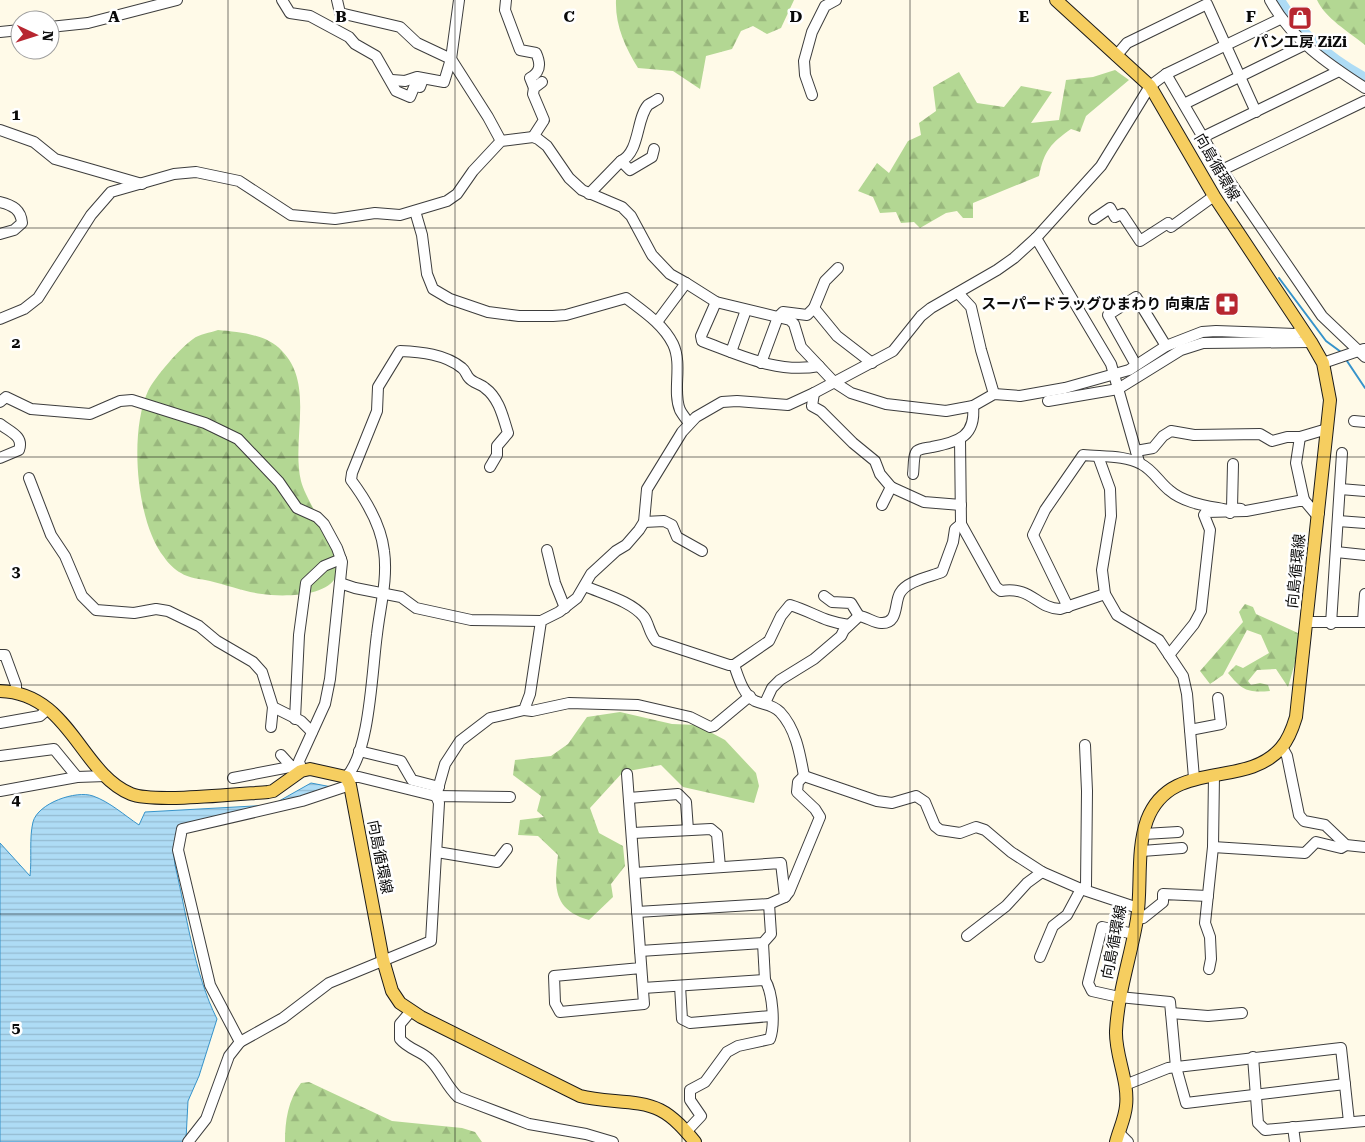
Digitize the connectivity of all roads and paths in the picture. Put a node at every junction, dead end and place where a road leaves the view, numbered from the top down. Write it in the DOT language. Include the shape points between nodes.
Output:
graph roads {
  1 [pos="177,0"];
  2 [pos="282,0"];
  3 [pos="337,0"];
  4 [pos="460,0"];
  5 [pos="506,0"];
  6 [pos="836,0"];
  7 [pos="1056,0"];
  8 [pos="1270,0"];
  9 [pos="1280,19"];
  10 [pos="60,26"];
  11 [pos="1304,45"];
  12 [pos="1225,46"];
  13 [pos="1116,56"];
  14 [pos="451,59"];
  15 [pos="1339,71"];
  16 [pos="1166,74"];
  17 [pos="1240,77"];
  18 [pos="423,79"];
  19 [pos="392,80"];
  20 [pos="1150,86"];
  21 [pos="1365,88"];
  22 [pos="812,96"];
  23 [pos="658,98"];
  24 [pos="1365,101"];
  25 [pos="1184,104"];
  26 [pos="1256,112"];
  27 [pos="0,130"];
  28 [pos="533,137"];
  29 [pos="1203,137"];
  30 [pos="500,141"];
  31 [pos="654,149"];
  32 [pos="621,161"];
  33 [pos="1222,170"];
  34 [pos="142,184"];
  35 [pos="589,194"];
  36 [pos="1214,196"];
  37 [pos="0,202"];
  38 [pos="415,211"];
  39 [pos="1094,219"];
  40 [pos="0,234"];
  41 [pos="1036,238"];
  42 [pos="838,268"];
  43 [pos="686,283"];
  44 [pos="958,293"];
  45 [pos="716,302"];
  46 [pos="814,308"];
  47 [pos="746,310"];
  48 [pos="778,318"];
  49 [pos="0,319"];
  50 [pos="657,322"];
  51 [pos="1303,330"];
  52 [pos="1311,342"];
  53 [pos="1166,346"];
  54 [pos="731,352"];
  55 [pos="1361,353"];
  56 [pos="1328,362"];
  57 [pos="761,363"];
  58 [pos="872,363"];
  59 [pos="1136,365"];
  60 [pos="819,366"];
  61 [pos="1114,374"];
  62 [pos="834,382"];
  63 [pos="1118,388"];
  64 [pos="814,393"];
  65 [pos="994,394"];
  66 [pos="1048,401"];
  67 [pos="0,402"];
  68 [pos="973,406"];
  69 [pos="1354,421"];
  70 [pos="1365,422"];
  71 [pos="689,423"];
  72 [pos="0,424"];
  73 [pos="1327,428"];
  74 [pos="1300,437"];
  75 [pos="960,439"];
  76 [pos="1136,451"];
  77 [pos="1342,453"];
  78 [pos="1098,456"];
  79 [pos="0,458"];
  80 [pos="1139,462"];
  81 [pos="1233,464"];
  82 [pos="490,466"];
  83 [pos="913,474"];
  84 [pos="29,478"];
  85 [pos="891,487"];
  86 [pos="1340,489"];
  87 [pos="1365,491"];
  88 [pos="1304,500"];
  89 [pos="882,505"];
  90 [pos="961,505"];
  91 [pos="1246,511"];
  92 [pos="1230,513"];
  93 [pos="1319,513"];
  94 [pos="1338,521"];
  95 [pos="644,522"];
  96 [pos="1365,523"];
  97 [pos="961,524"];
  98 [pos="546,550"];
  99 [pos="702,551"];
  100 [pos="1336,552"];
  101 [pos="1365,555"];
  102 [pos="341,559"];
  103 [pos="340,583"];
  104 [pos="585,586"];
  105 [pos="383,594"];
  106 [pos="1105,594"];
  107 [pos="1365,594"];
  108 [pos="824,596"];
  109 [pos="1068,607"];
  110 [pos="565,608"];
  111 [pos="859,616"];
  112 [pos="541,621"];
  113 [pos="1307,622"];
  114 [pos="1364,622"];
  115 [pos="1331,624"];
  116 [pos="849,625"];
  117 [pos="1169,654"];
  118 [pos="0,655"];
  119 [pos="734,665"];
  120 [pos="0,691"];
  121 [pos="16,693"];
  122 [pos="750,696"];
  123 [pos="1218,698"];
  124 [pos="765,703"];
  125 [pos="273,706"];
  126 [pos="48,709"];
  127 [pos="524,710"];
  128 [pos="295,719"];
  129 [pos="0,723"];
  130 [pos="271,727"];
  131 [pos="1190,730"];
  132 [pos="312,732"];
  133 [pos="1085,744"];
  134 [pos="1282,747"];
  135 [pos="359,751"];
  136 [pos="281,755"];
  137 [pos="0,756"];
  138 [pos="298,767"];
  139 [pos="627,774"];
  140 [pos="1214,775"];
  141 [pos="106,776"];
  142 [pos="804,776"];
  143 [pos="77,777"];
  144 [pos="233,778"];
  145 [pos="1194,778"];
  146 [pos="348,781"];
  147 [pos="0,791"];
  148 [pos="438,791"];
  149 [pos="510,797"];
  150 [pos="629,798"];
  151 [pos="688,830"];
  152 [pos="1178,832"];
  153 [pos="633,833"];
  154 [pos="1144,834"];
  155 [pos="1346,845"];
  156 [pos="1213,847"];
  157 [pos="1182,848"];
  158 [pos="1365,848"];
  159 [pos="507,849"];
  160 [pos="1142,850"];
  161 [pos="437,852"];
  162 [pos="720,867"];
  163 [pos="1042,872"];
  164 [pos="635,873"];
  165 [pos="1081,890"];
  166 [pos="1208,896"];
  167 [pos="785,897"];
  168 [pos="769,904"];
  169 [pos="637,912"];
  170 [pos="1138,914"];
  171 [pos="1134,934"];
  172 [pos="967,936"];
  173 [pos="763,943"];
  174 [pos="640,952"];
  175 [pos="1040,956"];
  176 [pos="383,960"];
  177 [pos="641,968"];
  178 [pos="1209,969"];
  179 [pos="765,980"];
  180 [pos="680,986"];
  181 [pos="643,988"];
  182 [pos="1119,997"];
  183 [pos="411,1012"];
  184 [pos="1171,1013"];
  185 [pos="1242,1013"];
  186 [pos="771,1016"];
  187 [pos="240,1042"];
  188 [pos="1253,1058"];
  189 [pos="1176,1067"];
  190 [pos="1345,1084"];
  191 [pos="1124,1085"];
  192 [pos="1256,1094"];
  193 [pos="1365,1121"];
  194 [pos="1349,1122"];
  195 [pos="1293,1127"];
  196 [pos="686,1132"];
  197 [pos="1121,1139"];
  198 [pos="188,1142"];
  199 [pos="613,1142"];
  200 [pos="694,1142"];
  201 [pos="1294,1142"];
  1 -- 10 [label="street" via="88,23"];
  2 -- 19 [label="street" via="290,13 310,16 349,36 376,56"];
  3 -- 14 [label="street" via="340,13 400,27 417,43"];
  4 -- 14 [label="street"];
  5 -- 28 [label="street" via="505,10 520,50 536,53 540,60 540,68 530,78 538,85 533,94 544,120"];
  6 -- 22 [label="street" via="825,6 812,32 804,61"];
  7 -- 13 [label="main road, 向島循環線"];
  8 -- 9 [label="street"];
  9 -- 11 [label="street"];
  9 -- 12 [label="street"];
  11 -- 15 [label="street"];
  11 -- 17 [label="street"];
  12 -- 13 [label="street" via="1207,4 1127,43"];
  12 -- 16 [label="street"];
  12 -- 17 [label="street"];
  13 -- 20 [label="main road, 向島循環線"];
  14 -- 18 [label="street" via="444,82"];
  14 -- 30 [label="street"];
  15 -- 21 [label="street"];
  15 -- 26 [label="street"];
  16 -- 20 [label="street"];
  16 -- 25 [label="street"];
  17 -- 25 [label="street"];
  17 -- 26 [label="street"];
  18 -- 19 [label="street"];
  18 -- 19 [label="street" via="420,88 415,85 410,97 396,91"];
  20 -- 36 [label="main road, 向島循環線"];
  20 -- 41 [label="street" via="1101,166"];
  23 -- 32 [label="street" via="647,106 634,144"];
  24 -- 33 [label="street"];
  25 -- 29 [label="street"];
  26 -- 29 [label="street"];
  27 -- 34 [label="street" via="34,142 55,159"];
  28 -- 30 [label="street"];
  28 -- 35 [label="street" via="547,146 569,178"];
  29 -- 33 [label="street"];
  30 -- 38 [label="street" via="457,194 447,201"];
  31 -- 32 [label="street" via="652,157 630,170"];
  32 -- 35 [label="street"];
  33 -- 55 [label="street" via="1322,316"];
  34 -- 38 [label="street" via="174,174 196,172 239,181 291,215 335,219 375,213 400,216"];
  34 -- 49 [label="street" via="110,192 38,298 24,309"];
  35 -- 43 [label="street" via="622,207 632,216 652,255 670,274"];
  36 -- 39 [label="street" via="1171,227 1168,223 1140,241 1122,214 1116,217 1110,208"];
  36 -- 51 [label="main road, 向島循環線"];
  37 -- 40 [label="street" via="15,208 21,214 22,223 14,230"];
  38 -- 50 [label="street" via="427,274 433,289 450,299 488,312 553,316 626,298"];
  41 -- 44 [label="street" via="1014,258"];
  41 -- 61 [label="street"];
  42 -- 46 [label="street" via="825,281"];
  43 -- 45 [label="street"];
  43 -- 50 [label="street"];
  44 -- 58 [label="street" via="921,316 893,351"];
  44 -- 65 [label="street" via="971,307"];
  45 -- 47 [label="street"];
  45 -- 54 [label="street" via="701,336 702,342"];
  46 -- 48 [label="street" via="807,315 783,312"];
  46 -- 58 [label="street" via="837,336"];
  47 -- 48 [label="street"];
  47 -- 54 [label="street"];
  48 -- 57 [label="street"];
  48 -- 60 [label="street" via="786,318 794,324 801,347"];
  50 -- 71 [label="street" via="673,344 677,358 677,398"];
  51 -- 52 [label="main road, 向島循環線"];
  51 -- 53 [label="street" via="1295,334 1216,330"];
  52 -- 56 [label="main road, 向島循環線"];
  52 -- 63 [label="street" via="1203,343 1181,350"];
  53 -- 59 [label="street"];
  53 -- 59 [label="street" via="1136,297 1108,315"];
  54 -- 57 [label="street"];
  55 -- 56 [label="street"];
  56 -- 73 [label="main road, 向島循環線"];
  57 -- 60 [label="street" via="803,369"];
  58 -- 62 [label="street"];
  59 -- 61 [label="street"];
  60 -- 62 [label="street"];
  61 -- 63 [label="street"];
  61 -- 65 [label="street" via="1020,396"];
  62 -- 64 [label="street"];
  62 -- 68 [label="street" via="851,393 886,404 946,411"];
  63 -- 66 [label="street"];
  63 -- 76 [label="street"];
  64 -- 71 [label="street" via="788,405 737,400 722,402"];
  64 -- 85 [label="street" via="812,406 875,461 880,474"];
  65 -- 68 [label="street"];
  67 -- 102 [label="street" via="6,397 31,409 90,414 120,401 132,400 205,423 238,439 279,482 297,508 317,516"];
  68 -- 75 [label="street" via="972,428"];
  69 -- 70 [label="street"];
  71 -- 95 [label="street" via="647,489"];
  72 -- 79 [label="street" via="16,435 21,445 19,450"];
  73 -- 74 [label="street"];
  73 -- 93 [label="main road, 向島循環線"];
  74 -- 76 [label="street" via="1272,441 1260,434 1194,435 1171,431 1154,448"];
  74 -- 88 [label="street" via="1296,463"];
  75 -- 83 [label="street" via="919,449"];
  75 -- 90 [label="street"];
  76 -- 80 [label="street"];
  77 -- 86 [label="street"];
  78 -- 80 [label="street"];
  78 -- 106 [label="street" via="1110,489 1111,516 1102,570"];
  78 -- 109 [label="street" via="1083,454 1045,510 1033,535"];
  80 -- 92 [label="street" via="1170,491 1195,504"];
  81 -- 91 [label="street" via="1232,508"];
  82 -- 105 [label="street" via="498,455 497,446 508,433 492,394 469,378 455,362 433,353 400,351 378,387 377,411 351,480 368,503 384,550"];
  84 -- 125 [label="street" via="51,535 65,556 82,596 96,610 134,613 162,610 198,626 253,662 262,672"];
  85 -- 89 [label="street"];
  85 -- 90 [label="street" via="924,502"];
  86 -- 87 [label="street"];
  86 -- 94 [label="street"];
  88 -- 91 [label="street"];
  88 -- 93 [label="street" via="1315,513"];
  90 -- 97 [label="street"];
  91 -- 92 [label="street"];
  92 -- 117 [label="street" via="1206,512 1204,515 1210,530 1200,611 1194,624"];
  93 -- 113 [label="main road, 向島循環線"];
  94 -- 96 [label="street"];
  94 -- 100 [label="street"];
  95 -- 99 [label="street" via="664,521 672,525 677,537"];
  95 -- 104 [label="street" via="626,545 591,574"];
  97 -- 109 [label="street" via="1001,591 1011,589 1031,594 1053,609"];
  97 -- 111 [label="street" via="955,529 942,572 910,584 900,592 895,615 880,624"];
  98 -- 110 [label="street"];
  100 -- 101 [label="street"];
  100 -- 115 [label="street"];
  102 -- 103 [label="street"];
  102 -- 128 [label="street" via="324,566 306,583 299,635"];
  103 -- 105 [label="street"];
  103 -- 132 [label="street" via="330,679 325,704"];
  104 -- 110 [label="street"];
  104 -- 119 [label="street" via="624,602 644,617 656,641"];
  105 -- 112 [label="street" via="402,597 416,608 471,620"];
  105 -- 135 [label="street" via="366,723"];
  106 -- 109 [label="street"];
  106 -- 117 [label="street" via="1118,615 1159,640"];
  107 -- 114 [label="street"];
  108 -- 111 [label="street" via="832,602 851,603"];
  110 -- 112 [label="street"];
  111 -- 116 [label="street"];
  112 -- 127 [label="street" via="530,694"];
  113 -- 115 [label="street"];
  113 -- 134 [label="main road, 向島循環線" via="1296,717"];
  114 -- 115 [label="street"];
  116 -- 119 [label="street" via="831,623 790,605 769,641"];
  116 -- 124 [label="street" via="814,659 780,680"];
  117 -- 131 [label="street" via="1183,676"];
  118 -- 121 [label="street" via="5,655"];
  119 -- 122 [label="street" via="739,682"];
  120 -- 121 [label="main road"];
  121 -- 126 [label="main road"];
  122 -- 124 [label="street"];
  122 -- 127 [label="street" via="714,726 638,705 569,704"];
  123 -- 131 [label="street" via="1221,724"];
  124 -- 142 [label="street" via="779,711 788,723"];
  125 -- 128 [label="street"];
  125 -- 130 [label="street"];
  126 -- 129 [label="street" via="40,716"];
  126 -- 141 [label="main road"];
  127 -- 148 [label="street" via="490,718 476,726 445,764"];
  128 -- 132 [label="street"];
  131 -- 145 [label="street"];
  132 -- 138 [label="street"];
  133 -- 165 [label="street" via="1088,838 1086,886"];
  134 -- 140 [label="main road, 向島循環線" via="1255,766"];
  134 -- 155 [label="street" via="1287,756 1299,816 1304,821 1325,825"];
  135 -- 146 [label="street"];
  135 -- 148 [label="street" via="401,761 412,780"];
  136 -- 138 [label="street"];
  137 -- 143 [label="street" via="54,749"];
  138 -- 141 [label="main road" via="268,792 144,798 122,790"];
  138 -- 144 [label="street"];
  138 -- 146 [label="main road"];
  139 -- 150 [label="street"];
  140 -- 145 [label="main road, 向島循環線"];
  140 -- 156 [label="street"];
  141 -- 143 [label="street"];
  142 -- 163 [label="street" via="877,801 892,802 916,796 926,802 935,826 940,830 960,833 976,827 985,830"];
  142 -- 167 [label="street" via="798,782 796,792 820,817"];
  143 -- 147 [label="street"];
  145 -- 154 [label="main road, 向島循環線" via="1163,796 1147,820"];
  146 -- 148 [label="street" via="359,777"];
  146 -- 176 [label="main road, 向島循環線"];
  146 -- 187 [label="street" via="302,801 182,829 178,850 210,985"];
  148 -- 149 [label="street"];
  148 -- 161 [label="street"];
  150 -- 151 [label="street" via="678,794 686,802"];
  150 -- 153 [label="street"];
  151 -- 153 [label="street"];
  151 -- 162 [label="street" via="711,828 717,834"];
  152 -- 154 [label="street"];
  153 -- 164 [label="street"];
  154 -- 160 [label="main road, 向島循環線"];
  155 -- 156 [label="street" via="1342,848 1316,842 1305,853"];
  155 -- 158 [label="street"];
  156 -- 166 [label="street"];
  157 -- 160 [label="street"];
  159 -- 161 [label="street" via="497,862"];
  160 -- 170 [label="main road, 向島循環線"];
  161 -- 176 [label="street" via="431,941"];
  162 -- 164 [label="street"];
  162 -- 167 [label="street" via="781,864"];
  163 -- 165 [label="street"];
  163 -- 172 [label="street"];
  164 -- 169 [label="street"];
  165 -- 170 [label="street"];
  165 -- 175 [label="street" via="1067,915 1053,926"];
  166 -- 170 [label="street" via="1163,894 1163,902 1143,918"];
  166 -- 178 [label="street" via="1204,923 1210,937"];
  167 -- 168 [label="street"];
  168 -- 169 [label="street"];
  168 -- 173 [label="street" via="771,934"];
  169 -- 174 [label="street"];
  170 -- 171 [label="main road, 向島循環線"];
  171 -- 182 [label="main road, 向島循環線"];
  171 -- 182 [label="street" via="1102,927 1088,984 1092,991"];
  173 -- 174 [label="street"];
  173 -- 179 [label="street"];
  174 -- 177 [label="street"];
  176 -- 183 [label="main road, 向島循環線" via="392,991"];
  176 -- 187 [label="street" via="329,983 283,1018"];
  177 -- 181 [label="street"];
  177 -- 181 [label="street" via="554,976 556,1003 560,1012 644,1004"];
  179 -- 180 [label="street"];
  179 -- 186 [label="street"];
  180 -- 181 [label="street"];
  180 -- 186 [label="street" via="682,1018 690,1023"];
  182 -- 184 [label="street" via="1170,1002"];
  182 -- 191 [label="main road, 向島循環線" via="1116,1033"];
  183 -- 196 [label="main road, 向島循環線" via="580,1096 653,1107"];
  183 -- 199 [label="street" via="400,1024 400,1040 429,1058 458,1097 529,1124"];
  184 -- 185 [label="street" via="1208,1016"];
  184 -- 189 [label="street"];
  186 -- 196 [label="street" via="773,1032 770,1039 738,1046 727,1052 705,1082 690,1090 690,1100 701,1116"];
  187 -- 198 [label="street" via="228,1056 206,1119"];
  188 -- 189 [label="street"];
  188 -- 190 [label="street" via="1341,1048"];
  188 -- 192 [label="street"];
  189 -- 191 [label="street"];
  189 -- 192 [label="street" via="1186,1103"];
  190 -- 192 [label="street"];
  190 -- 194 [label="street"];
  191 -- 197 [label="main road, 向島循環線" via="1126,1107"];
  192 -- 195 [label="street" via="1258,1123 1265,1130"];
  193 -- 194 [label="street"];
  194 -- 195 [label="street"];
  195 -- 201 [label="street"];
  196 -- 200 [label="main road, 向島循環線"];
}
